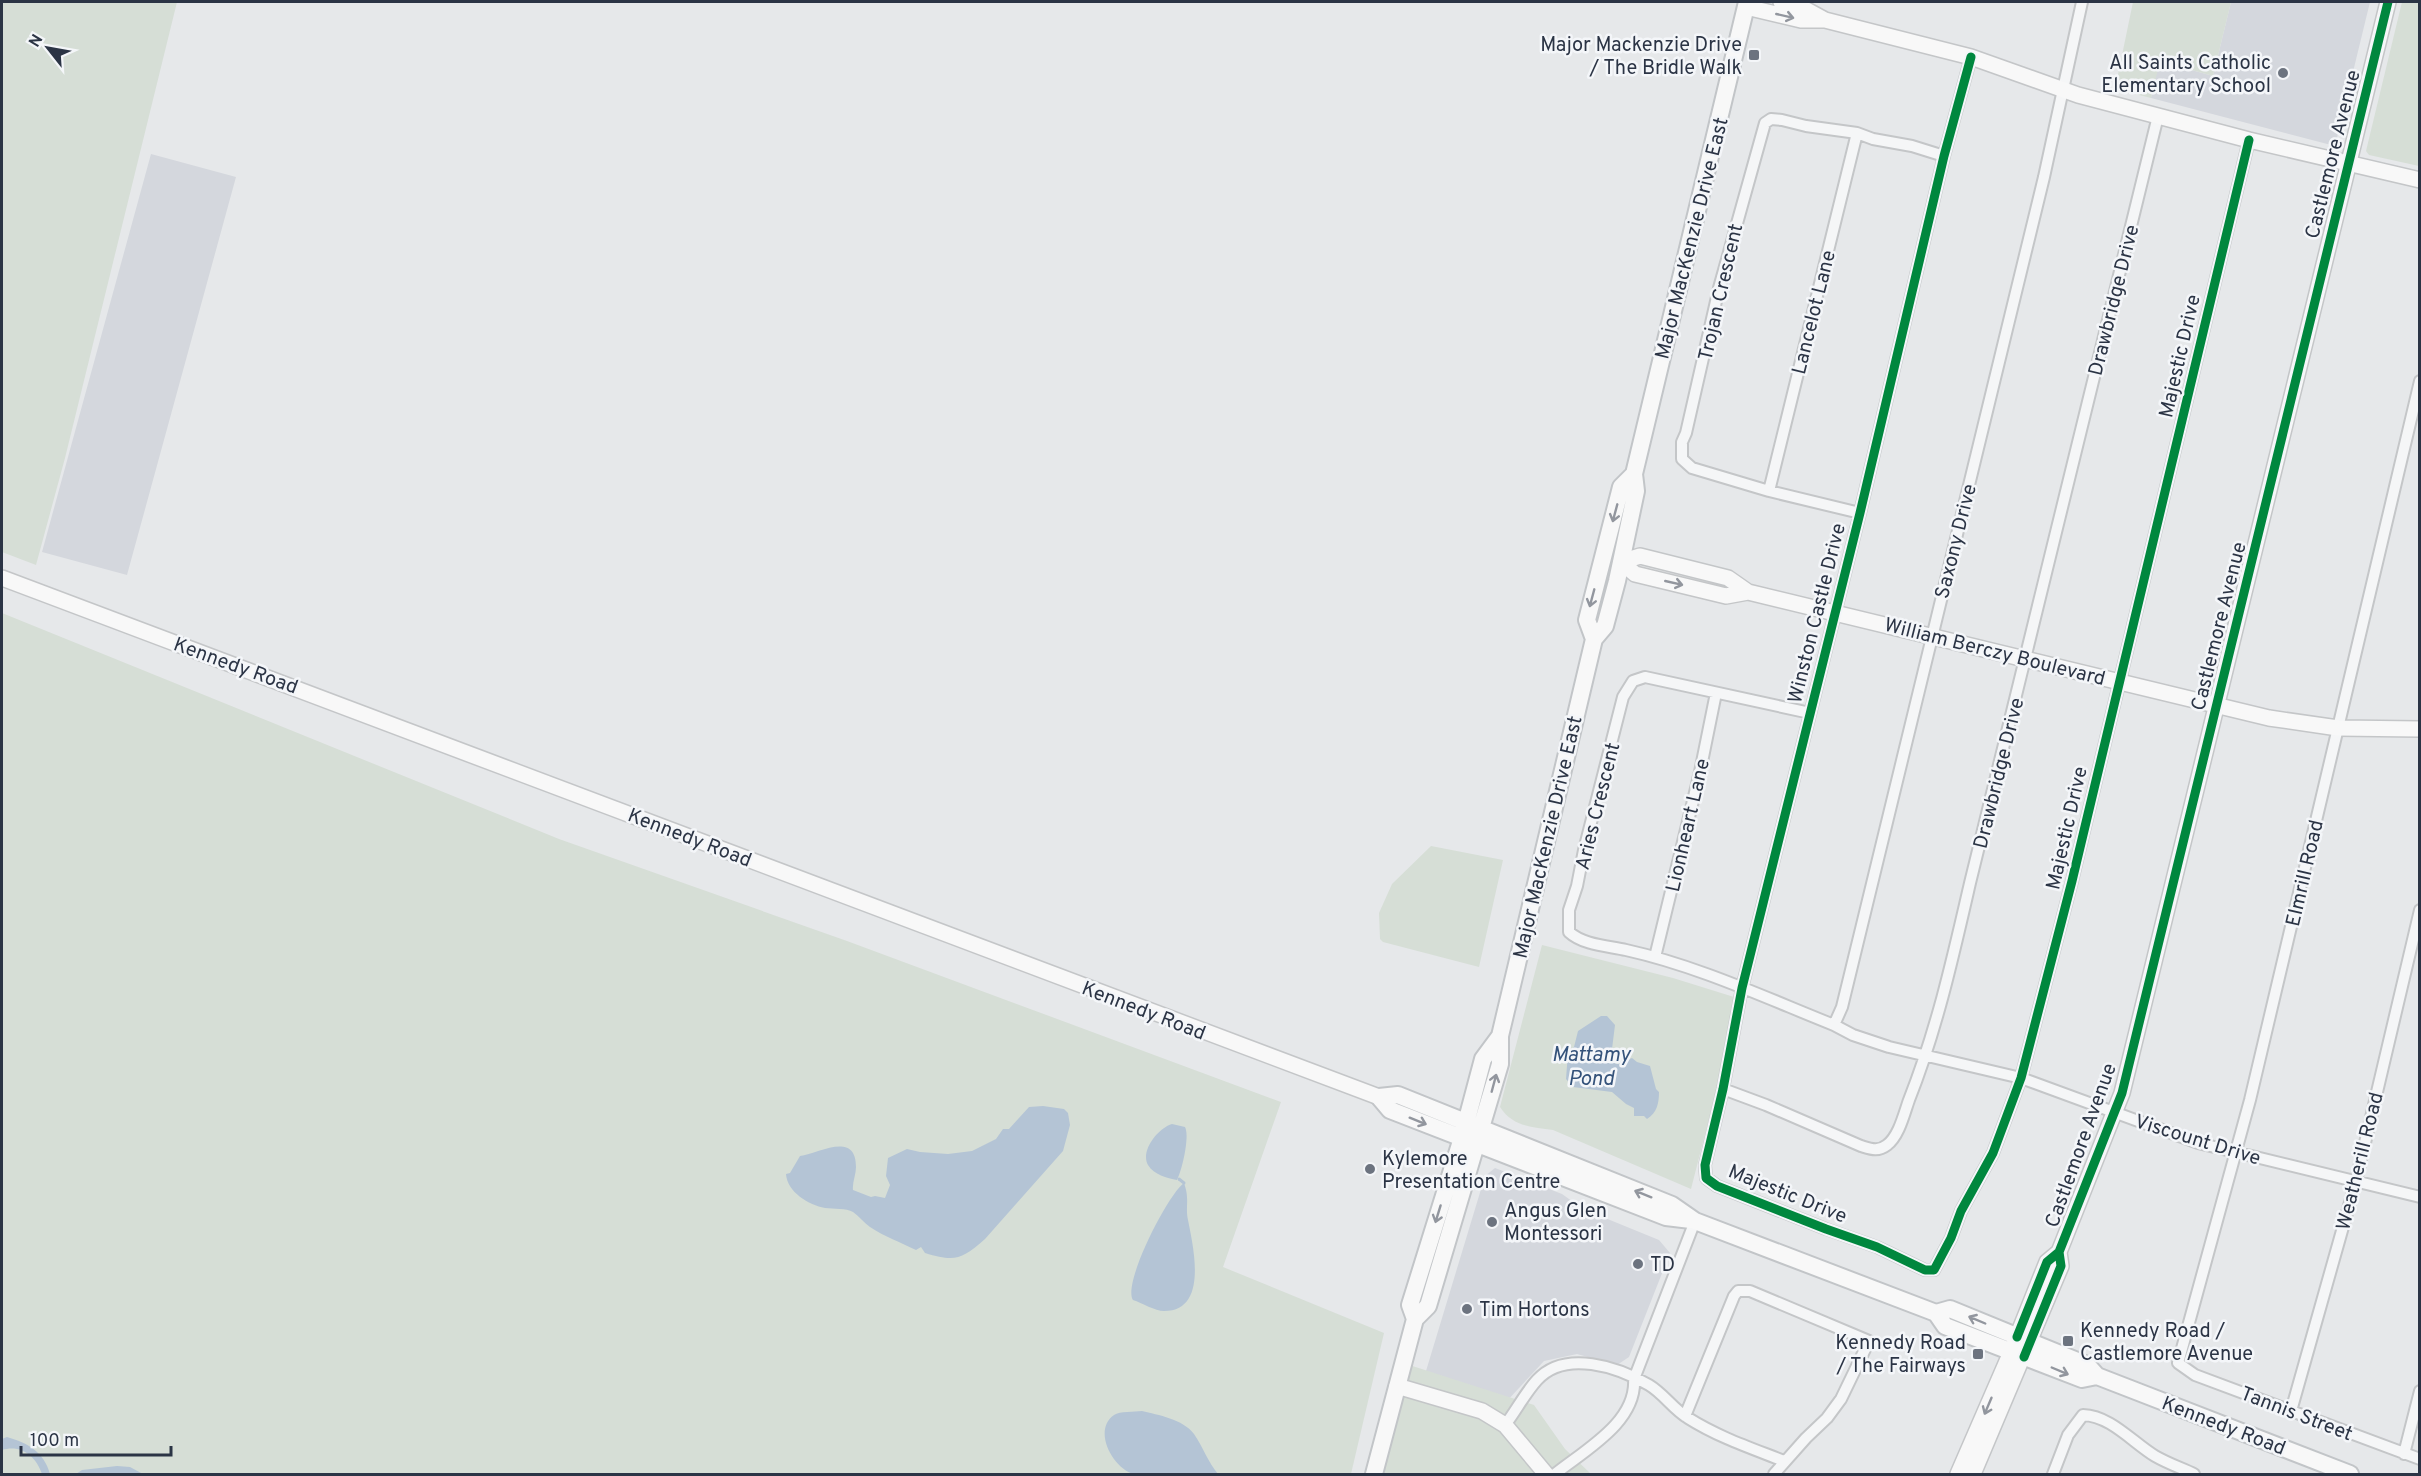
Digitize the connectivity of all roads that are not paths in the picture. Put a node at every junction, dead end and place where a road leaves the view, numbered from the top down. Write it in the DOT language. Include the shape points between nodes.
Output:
graph roads {
  1 [pos="1781,2"];
  2 [pos="2082,2"];
  3 [pos="2388,2"];
  4 [pos="1747,4"];
  5 [pos="1825,20"];
  6 [pos="1971,57"];
  7 [pos="2064,91"];
  8 [pos="2158,116"];
  9 [pos="1857,133"];
  10 [pos="2249,140"];
  11 [pos="1944,156"];
  12 [pos="2348,164"];
  13 [pos="2420,180"];
  14 [pos="2420,381"];
  15 [pos="1634,474"];
  16 [pos="1769,491"];
  17 [pos="1860,513"];
  18 [pos="1621,562"];
  19 [pos="2,578"];
  20 [pos="1834,613"];
  21 [pos="1932,637"];
  22 [pos="1594,639"];
  23 [pos="2026,660"];
  24 [pos="2119,681"];
  25 [pos="1716,693"];
  26 [pos="2217,705"];
  27 [pos="1810,713"];
  28 [pos="2338,728"];
  29 [pos="2420,729"];
  30 [pos="2420,910"];
  31 [pos="2417,932"];
  32 [pos="1655,957"];
  33 [pos="1742,988"];
  34 [pos="1834,1025"];
  35 [pos="1927,1055"];
  36 [pos="2021,1078"];
  37 [pos="1723,1089"];
  38 [pos="1379,1097"];
  39 [pos="2115,1113"];
  40 [pos="1472,1134"];
  41 [pos="2236,1153"];
  42 [pos="1706,1178"];
  43 [pos="2356,1181"];
  44 [pos="2420,1197"];
  45 [pos="1695,1221"];
  46 [pos="2020,1347"];
  47 [pos="2178,1363"];
  48 [pos="1634,1379"];
  49 [pos="1397,1386"];
  50 [pos="2420,1391"];
  51 [pos="2291,1411"];
  52 [pos="1685,1416"];
  53 [pos="1505,1425"];
  54 [pos="2404,1454"];
  55 [pos="2420,1459"];
  56 [pos="1784,1461"];
  57 [pos="1374,1474"];
  58 [pos="1546,1474"];
  59 [pos="1555,1474"];
  60 [pos="1774,1474"];
  61 [pos="1958,1474"];
  62 [pos="1973,1474"];
  63 [pos="2053,1474"];
  64 [pos="2193,1474"];
  65 [pos="2350,1474"];
  1 -- 5 [label="street"];
  2 -- 7 [label="street, Saxony Drive"];
  3 -- 12 [label="street, Castlemore Avenue"];
  4 -- 5 [label="street, one-way" via="1801,20"];
  4 -- 15 [label="main road, Major MacKenzie Drive East"];
  5 -- 6 [label="street"];
  6 -- 7 [label="street"];
  6 -- 11 [label="street, Winston Castle Drive"];
  7 -- 8 [label="street"];
  7 -- 21 [label="street, Saxony Drive"];
  8 -- 10 [label="street"];
  8 -- 23 [label="street, Drawbridge Drive"];
  9 -- 11 [label="street, Trojan Crescent"];
  9 -- 16 [label="street, Lancelot Lane"];
  9 -- 16 [label="street, Trojan Crescent" via="1782,120 1765,123 1719,288 1682,442 1682,459 1692,468"];
  10 -- 12 [label="street"];
  10 -- 24 [label="street, Majestic Drive"];
  11 -- 17 [label="street, Winston Castle Drive"];
  12 -- 13 [label="street"];
  12 -- 26 [label="street, Castlemore Avenue"];
  14 -- 28 [label="street, Elmrill Road"];
  15 -- 18 [label="main road, Major MacKenzie Drive East" via="1636,491"];
  15 -- 22 [label="main road, Major MacKenzie Drive East, one-way" via="1621,487 1587,620"];
  16 -- 17 [label="street, Trojan Crescent"];
  17 -- 20 [label="street, Winston Castle Drive"];
  18 -- 20 [label="street, William Berczy Boulevard" via="1635,574 1726,596 1748,592"];
  18 -- 22 [label="main road, Major MacKenzie Drive East" via="1605,626"];
  19 -- 38 [label="street, Kennedy Road"];
  20 -- 21 [label="street, William Berczy Boulevard"];
  20 -- 27 [label="street, Winston Castle Drive"];
  21 -- 23 [label="street, William Berczy Boulevard"];
  21 -- 34 [label="street, Saxony Drive" via="1842,1006"];
  22 -- 40 [label="main road, Major MacKenzie Drive East" via="1500,1036 1483,1059"];
  23 -- 24 [label="street, William Berczy Boulevard"];
  23 -- 35 [label="street, Drawbridge Drive"];
  24 -- 26 [label="street, William Berczy Boulevard"];
  24 -- 36 [label="street, Majestic Drive"];
  25 -- 27 [label="street, Aries Crescent"];
  25 -- 32 [label="street, Lionheart Lane"];
  25 -- 32 [label="street, Aries Crescent" via="1645,676 1633,681 1623,697 1569,910 1569,933 1575,938"];
  26 -- 28 [label="street, William Berczy Boulevard" via="2285,721"];
  26 -- 39 [label="street, Castlemore Avenue"];
  27 -- 33 [label="street, Winston Castle Drive"];
  28 -- 29 [label="street, William Berczy Boulevard"];
  28 -- 41 [label="street, Elmrill Road"];
  30 -- 31 [label="street, Weatherill Road"];
  31 -- 43 [label="street, Weatherill Road"];
  32 -- 33 [label="street, Aries Crescent"];
  33 -- 34 [label="street, Viscount Drive"];
  33 -- 37 [label="street, Winston Castle Drive"];
  34 -- 35 [label="street, Viscount Drive" via="1889,1047"];
  35 -- 36 [label="street, Viscount Drive"];
  35 -- 37 [label="street, Drawbridge Drive" via="1891,1140 1876,1150"];
  36 -- 39 [label="street, Viscount Drive"];
  36 -- 42 [label="street, Majestic Drive" via="1993,1153 1934,1270 1925,1270 1877,1247 1717,1186"];
  37 -- 42 [label="street, Winston Castle Drive" via="1705,1166"];
  38 -- 40 [label="main road, Kennedy Road" via="1398,1095"];
  39 -- 41 [label="street, Viscount Drive" via="2176,1137"];
  39 -- 46 [label="street, Castlemore Avenue" via="2059,1252 2061,1266"];
  40 -- 45 [label="main road, Kennedy Road" via="1672,1205"];
  40 -- 49 [label="main road, Major MacKenzie Drive East" via="1410,1305 1415,1319"];
  41 -- 43 [label="street, Viscount Drive"];
  41 -- 47 [label="street, Elmrill Road"];
  43 -- 44 [label="street, Viscount Drive"];
  43 -- 51 [label="street, Weatherill Road"];
  45 -- 46 [label="main road, Kennedy Road" via="1936,1313 1945,1326"];
  45 -- 48 [label="street"];
  46 -- 61 [label="street, one-way"];
  46 -- 62 [label="street"];
  46 -- 65 [label="main road, Kennedy Road" via="2082,1379 2097,1376"];
  47 -- 51 [label="street, Tannis Street" via="2195,1375"];
  48 -- 52 [label="street" via="1649,1385"];
  48 -- 53 [label="street" via="1591,1364 1560,1366 1538,1378"];
  48 -- 59 [label="street" via="1629,1409 1619,1423"];
  49 -- 53 [label="street" via="1482,1411"];
  49 -- 57 [label="main road, Major MacKenzie Drive East"];
  50 -- 54 [label="street"];
  51 -- 54 [label="street, Tannis Street"];
  52 -- 56 [label="street" via="1714,1433"];
  52 -- 56 [label="street" via="1738,1291 1750,1291 1869,1341 1841,1399"];
  53 -- 58 [label="street"];
  54 -- 55 [label="street, Tannis Street"];
  56 -- 60 [label="street"];
  63 -- 64 [label="street" via="2068,1435 2083,1415 2103,1420 2156,1456"];
}
